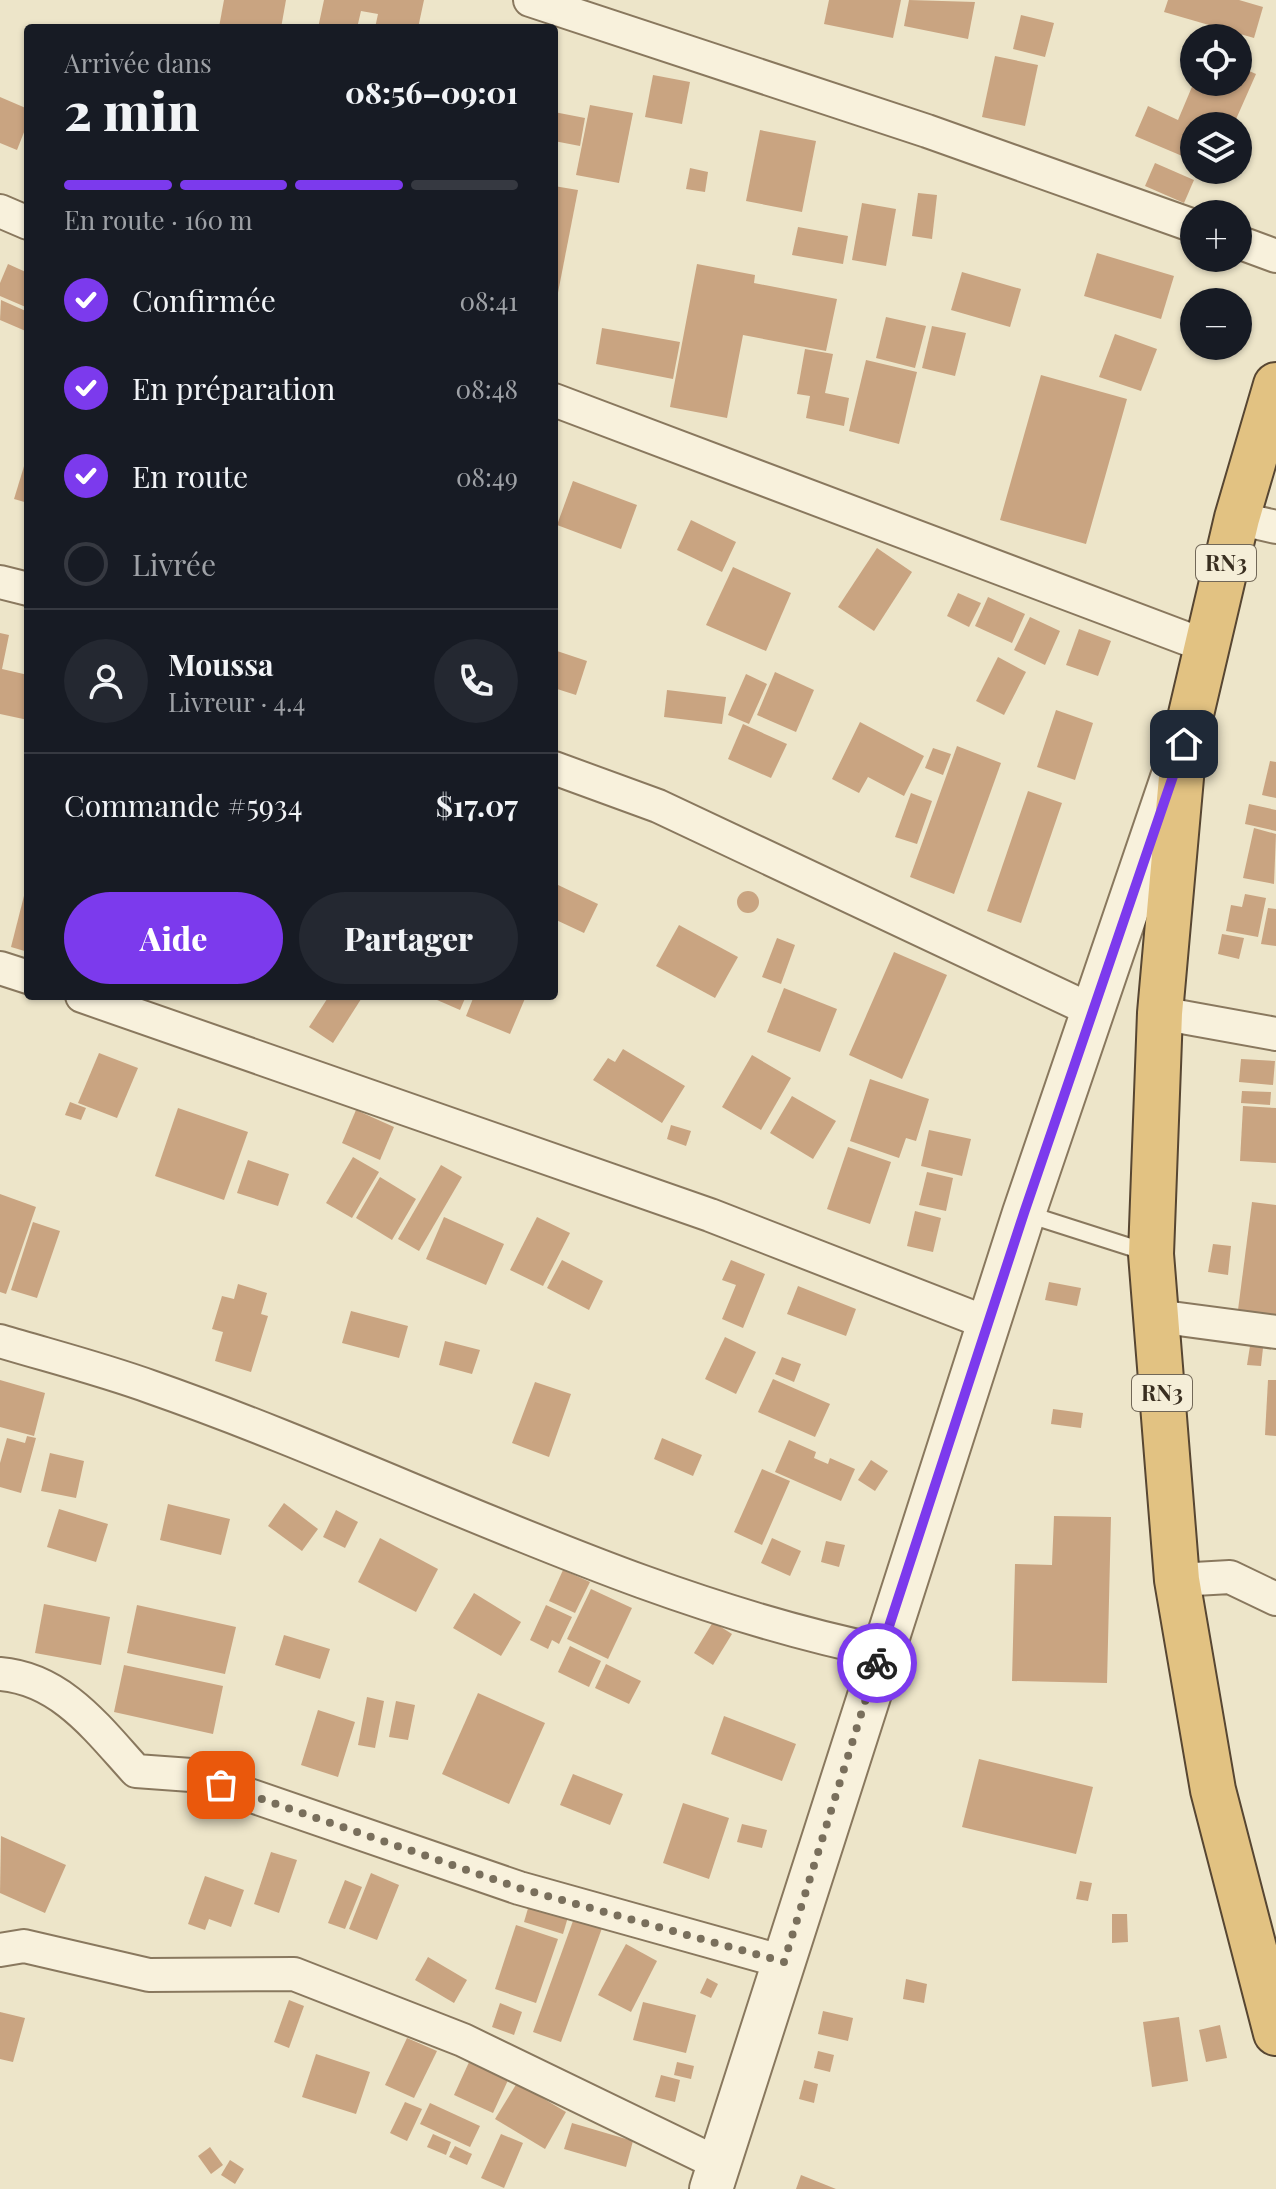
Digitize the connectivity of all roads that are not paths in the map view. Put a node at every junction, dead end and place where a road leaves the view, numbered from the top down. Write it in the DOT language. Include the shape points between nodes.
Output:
graph roads {
  1 [pos="530,0"];
  2 [pos="0,211"];
  3 [pos="24,221"];
  4 [pos="1180,221"];
  5 [pos="1252,247"];
  6 [pos="1276,256"];
  7 [pos="1276,385"];
  8 [pos="558,402"];
  9 [pos="1256,523"];
  10 [pos="0,582"];
  11 [pos="24,588"];
  12 [pos="1206,646"];
  13 [pos="1184,744"];
  14 [pos="558,769"];
  15 [pos="0,968"];
  16 [pos="24,976"];
  17 [pos="93,1000"];
  18 [pos="1093,1011"];
  19 [pos="1160,1013"];
  20 [pos="1276,1034"];
  21 [pos="1024,1213"];
  22 [pos="1151,1254"];
  23 [pos="1156,1316"];
  24 [pos="990,1324"];
  25 [pos="1276,1332"];
  26 [pos="0,1341"];
  27 [pos="1177,1580"];
  28 [pos="1276,1599"];
  29 [pos="881,1651"];
  30 [pos="0,1674"];
  31 [pos="0,1950"];
  32 [pos="784,1962"];
  33 [pos="1274,2020"];
  34 [pos="714,2176"];
  1 -- 4 [label="street"];
  2 -- 3 [label="street"];
  5 -- 6 [label="street"];
  7 -- 9 [label="highway, RN3"];
  8 -- 12 [label="street"];
  9 -- 12 [label="highway, RN3"];
  10 -- 11 [label="street"];
  12 -- 13 [label="highway, RN3"];
  13 -- 18 [label="street"];
  13 -- 19 [label="highway, RN3"];
  14 -- 18 [label="street" via="658,806"];
  15 -- 16 [label="street"];
  17 -- 24 [label="street" via="710,1215"];
  18 -- 21 [label="street"];
  19 -- 20 [label="street"];
  19 -- 22 [label="highway, RN3"];
  21 -- 22 [label="lane"];
  21 -- 24 [label="street"];
  22 -- 23 [label="highway, RN3"];
  23 -- 25 [label="street"];
  23 -- 27 [label="highway, RN3"];
  24 -- 29 [label="street"];
  26 -- 29 [label="street" via="151,1387 562,1551 810,1636"];
  27 -- 28 [label="street" via="1230,1577"];
  27 -- 33 [label="highway, RN3" via="1213,1790"];
  29 -- 32 [label="street"];
  30 -- 32 [label="street" via="29,1677 85,1714 136,1771 191,1775 519,1888"];
  31 -- 34 [label="street" via="24,1946 149,1975 294,1974 463,2040"];
  32 -- 34 [label="street"];
}
